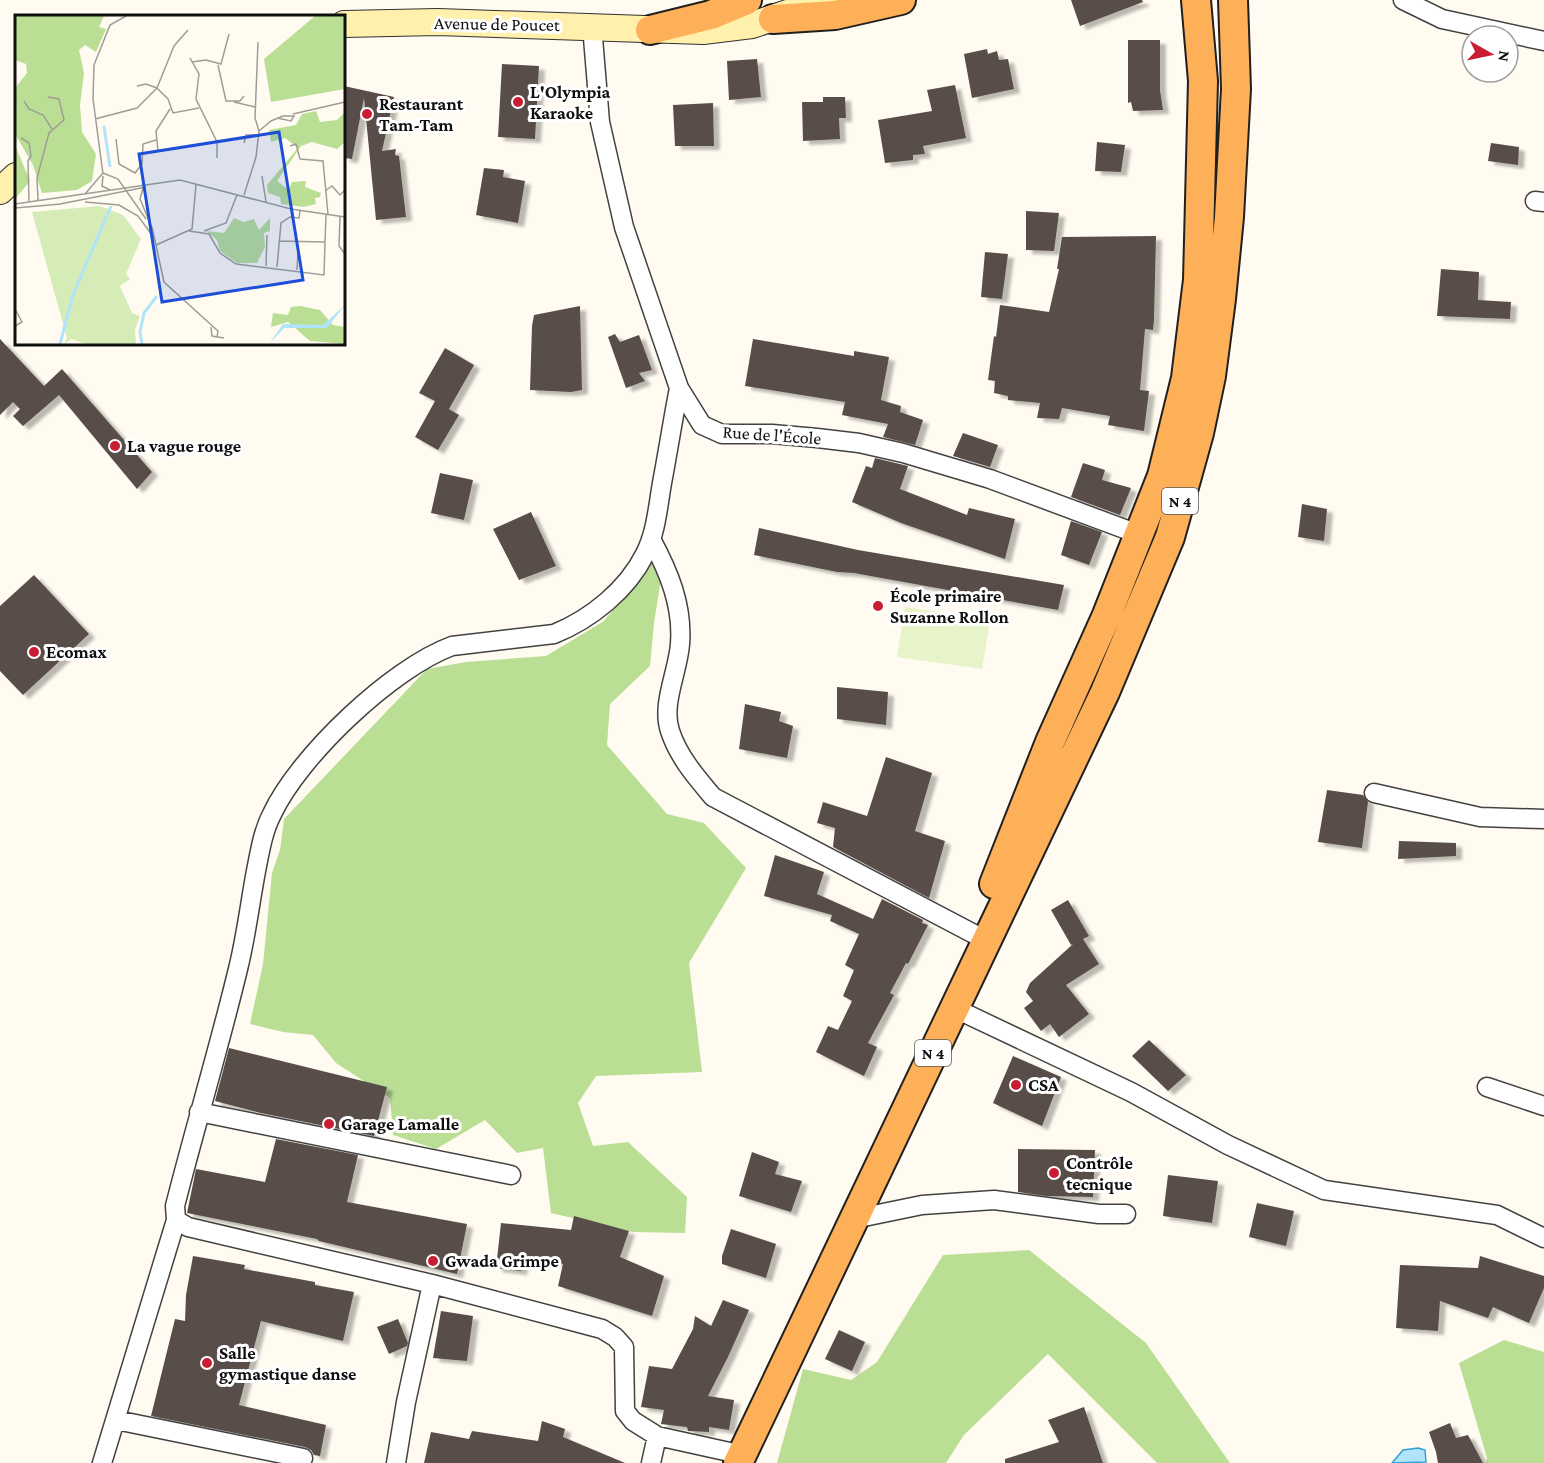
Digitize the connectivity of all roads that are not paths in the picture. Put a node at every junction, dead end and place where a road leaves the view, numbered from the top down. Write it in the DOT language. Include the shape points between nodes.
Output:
graph roads {
  1 [pos="747,0"];
  2 [pos="826,0"];
  3 [pos="901,0"];
  4 [pos="1233,0"];
  5 [pos="1403,0"];
  6 [pos="1196,1"];
  7 [pos="773,19"];
  8 [pos="345,24"];
  9 [pos="592,26"];
  10 [pos="650,30"];
  11 [pos="1544,41"];
  12 [pos="15,177"];
  13 [pos="0,191"];
  14 [pos="679,388"];
  15 [pos="1138,534"];
  16 [pos="651,539"];
  17 [pos="1374,794"];
  18 [pos="1544,819"];
  19 [pos="974,934"];
  20 [pos="954,1008"];
  21 [pos="1487,1087"];
  22 [pos="1544,1106"];
  23 [pos="199,1112"];
  24 [pos="511,1175"];
  25 [pos="1126,1214"];
  26 [pos="854,1219"];
  27 [pos="176,1220"];
  28 [pos="1544,1238"];
  29 [pos="432,1284"];
  30 [pos="116,1420"];
  31 [pos="657,1436"];
  32 [pos="303,1458"];
  33 [pos="735,1460"];
  34 [pos="102,1463"];
  35 [pos="396,1463"];
  36 [pos="651,1463"];
  1 -- 10 [label="highway" via="711,15"];
  2 -- 7 [label="main road, Avenue de Poucet"];
  3 -- 7 [label="highway" via="835,15"];
  4 -- 20 [label="highway, N 4" via="1236,88 1228,217 1212,365 1199,433 1170,537 1105,692"];
  5 -- 11 [label="street" via="1442,19"];
  6 -- 15 [label="highway, N 4" via="1203,81 1198,280 1186,378 1162,476"];
  7 -- 10 [label="main road, Avenue de Poucet" via="703,31"];
  8 -- 9 [label="main road, Avenue de Poucet"];
  9 -- 10 [label="main road, Avenue de Poucet"];
  9 -- 14 [label="street, Rue de l'École" via="600,122 624,227"];
  12 -- 13 [label="main road"];
  14 -- 15 [label="street, Rue de l'École" via="702,424 722,434 817,438 903,453 990,479"];
  14 -- 16 [label="street"];
  15 -- 19 [label="highway, N 4 / N 4"];
  16 -- 19 [label="street" via="668,570 678,614 680,645 668,720 698,779 713,796"];
  16 -- 23 [label="street" via="646,553 621,588 569,628 535,637 452,646 411,666 357,710 286,787 262,840 238,967"];
  17 -- 18 [label="street" via="1480,817"];
  19 -- 33 [label="highway, N 4" via="846,1209 807,1276 763,1376"];
  20 -- 26 [label="highway, N 4"];
  20 -- 28 [label="street" via="1324,1190 1497,1215"];
  21 -- 22 [label="street"];
  23 -- 24 [label="street"];
  23 -- 27 [label="street" via="175,1206"];
  25 -- 26 [label="street" via="994,1200 922,1205"];
  26 -- 33 [label="highway, N 4"];
  27 -- 29 [label="street" via="188,1227"];
  27 -- 30 [label="street"];
  29 -- 31 [label="street" via="602,1329 615,1337 624,1347 625,1411"];
  29 -- 35 [label="street"];
  30 -- 32 [label="street"];
  30 -- 34 [label="street"];
  31 -- 33 [label="street"];
  31 -- 36 [label="street"];
}
